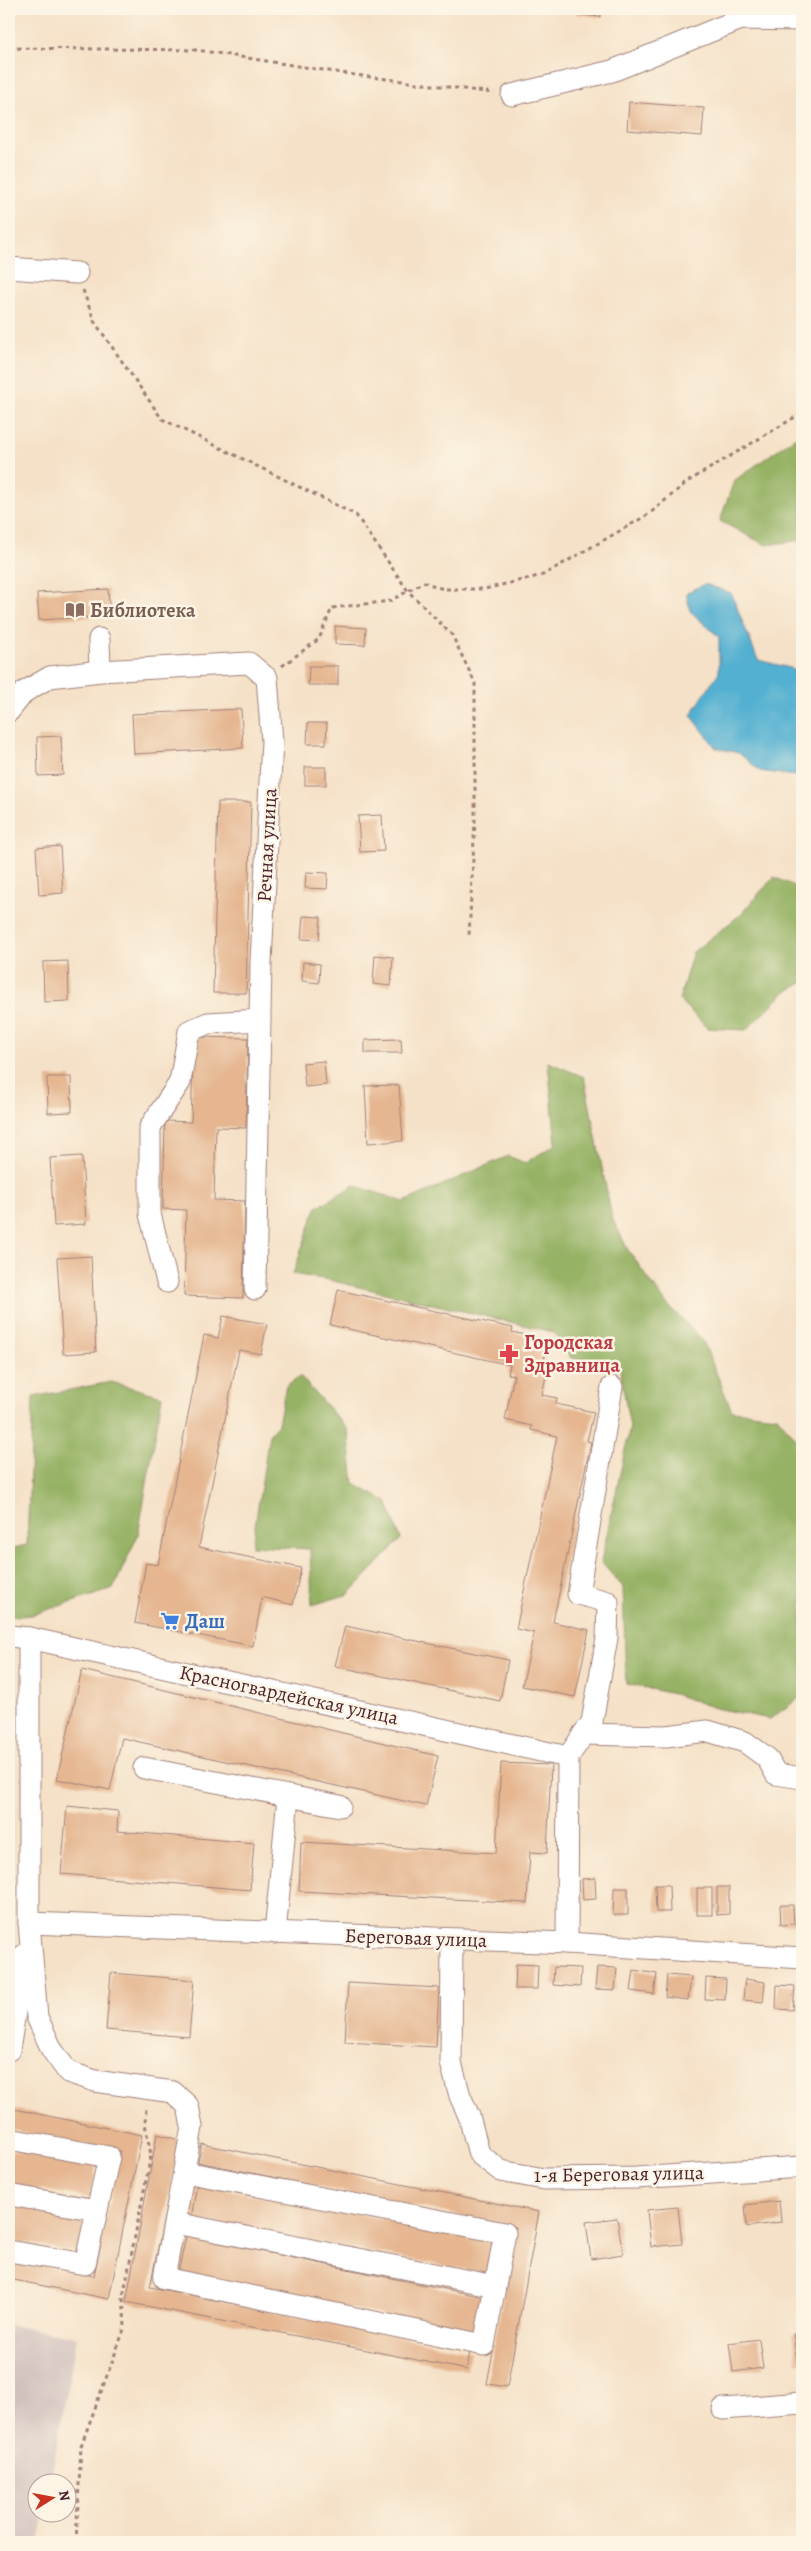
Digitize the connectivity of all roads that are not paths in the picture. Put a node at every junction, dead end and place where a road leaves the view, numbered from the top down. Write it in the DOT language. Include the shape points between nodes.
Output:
graph roads {
  1 [pos="802,20"];
  2 [pos="512,95"];
  3 [pos="9,268"];
  4 [pos="77,273"];
  5 [pos="100,639"];
  6 [pos="100,672"];
  7 [pos="9,712"];
  8 [pos="260,1020"];
  9 [pos="167,1282"];
  10 [pos="256,1289"];
  11 [pos="612,1388"];
  12 [pos="19,1637"];
  13 [pos="584,1734"];
  14 [pos="568,1757"];
  15 [pos="144,1768"];
  16 [pos="802,1778"];
  17 [pos="288,1797"];
  18 [pos="340,1806"];
  19 [pos="29,1923"];
  20 [pos="275,1933"];
  21 [pos="452,1940"];
  22 [pos="567,1943"];
  23 [pos="802,1958"];
  24 [pos="9,2050"];
  25 [pos="9,2139"];
  26 [pos="802,2167"];
  27 [pos="185,2172"];
  28 [pos="9,2195"];
  29 [pos="97,2210"];
  30 [pos="175,2223"];
  31 [pos="9,2251"];
  32 [pos="495,2286"];
  33 [pos="802,2403"];
  34 [pos="723,2409"];
  1 -- 2 [label="street" via="741,19 612,71"];
  3 -- 4 [label="street"];
  5 -- 6 [label="street"];
  6 -- 7 [label="street" via="50,677 24,692"];
  6 -- 8 [label="street, Речная улица" via="249,664 267,678 272,741"];
  8 -- 9 [label="street" via="208,1023 189,1031 180,1082 150,1127 150,1214"];
  8 -- 10 [label="street, Речная улица"];
  11 -- 13 [label="street" via="578,1594 608,1602 607,1638 592,1722"];
  12 -- 14 [label="street, Красногвардейская улица"];
  12 -- 19 [label="street"];
  13 -- 14 [label="street"];
  13 -- 16 [label="street" via="666,1736 708,1732 745,1742 767,1758 776,1774"];
  14 -- 22 [label="street"];
  15 -- 17 [label="street"];
  17 -- 18 [label="street"];
  17 -- 20 [label="street"];
  19 -- 20 [label="street, Береговая улица"];
  19 -- 24 [label="street"];
  19 -- 27 [label="street" via="37,2017 52,2050 68,2072 95,2081 173,2092 188,2106 192,2127"];
  20 -- 21 [label="street, Береговая улица"];
  21 -- 22 [label="street, Береговая улица"];
  21 -- 26 [label="street, 1-я Береговая улица" via="451,2063 479,2154 501,2171 544,2179 636,2178"];
  22 -- 23 [label="street, Береговая улица"];
  25 -- 29 [label="street" via="109,2157"];
  27 -- 30 [label="street"];
  27 -- 32 [label="street" via="505,2233"];
  28 -- 29 [label="street"];
  29 -- 31 [label="street" via="85,2264"];
  30 -- 32 [label="street"];
  30 -- 32 [label="street" via="164,2278 484,2345"];
  33 -- 34 [label="street"];
}
